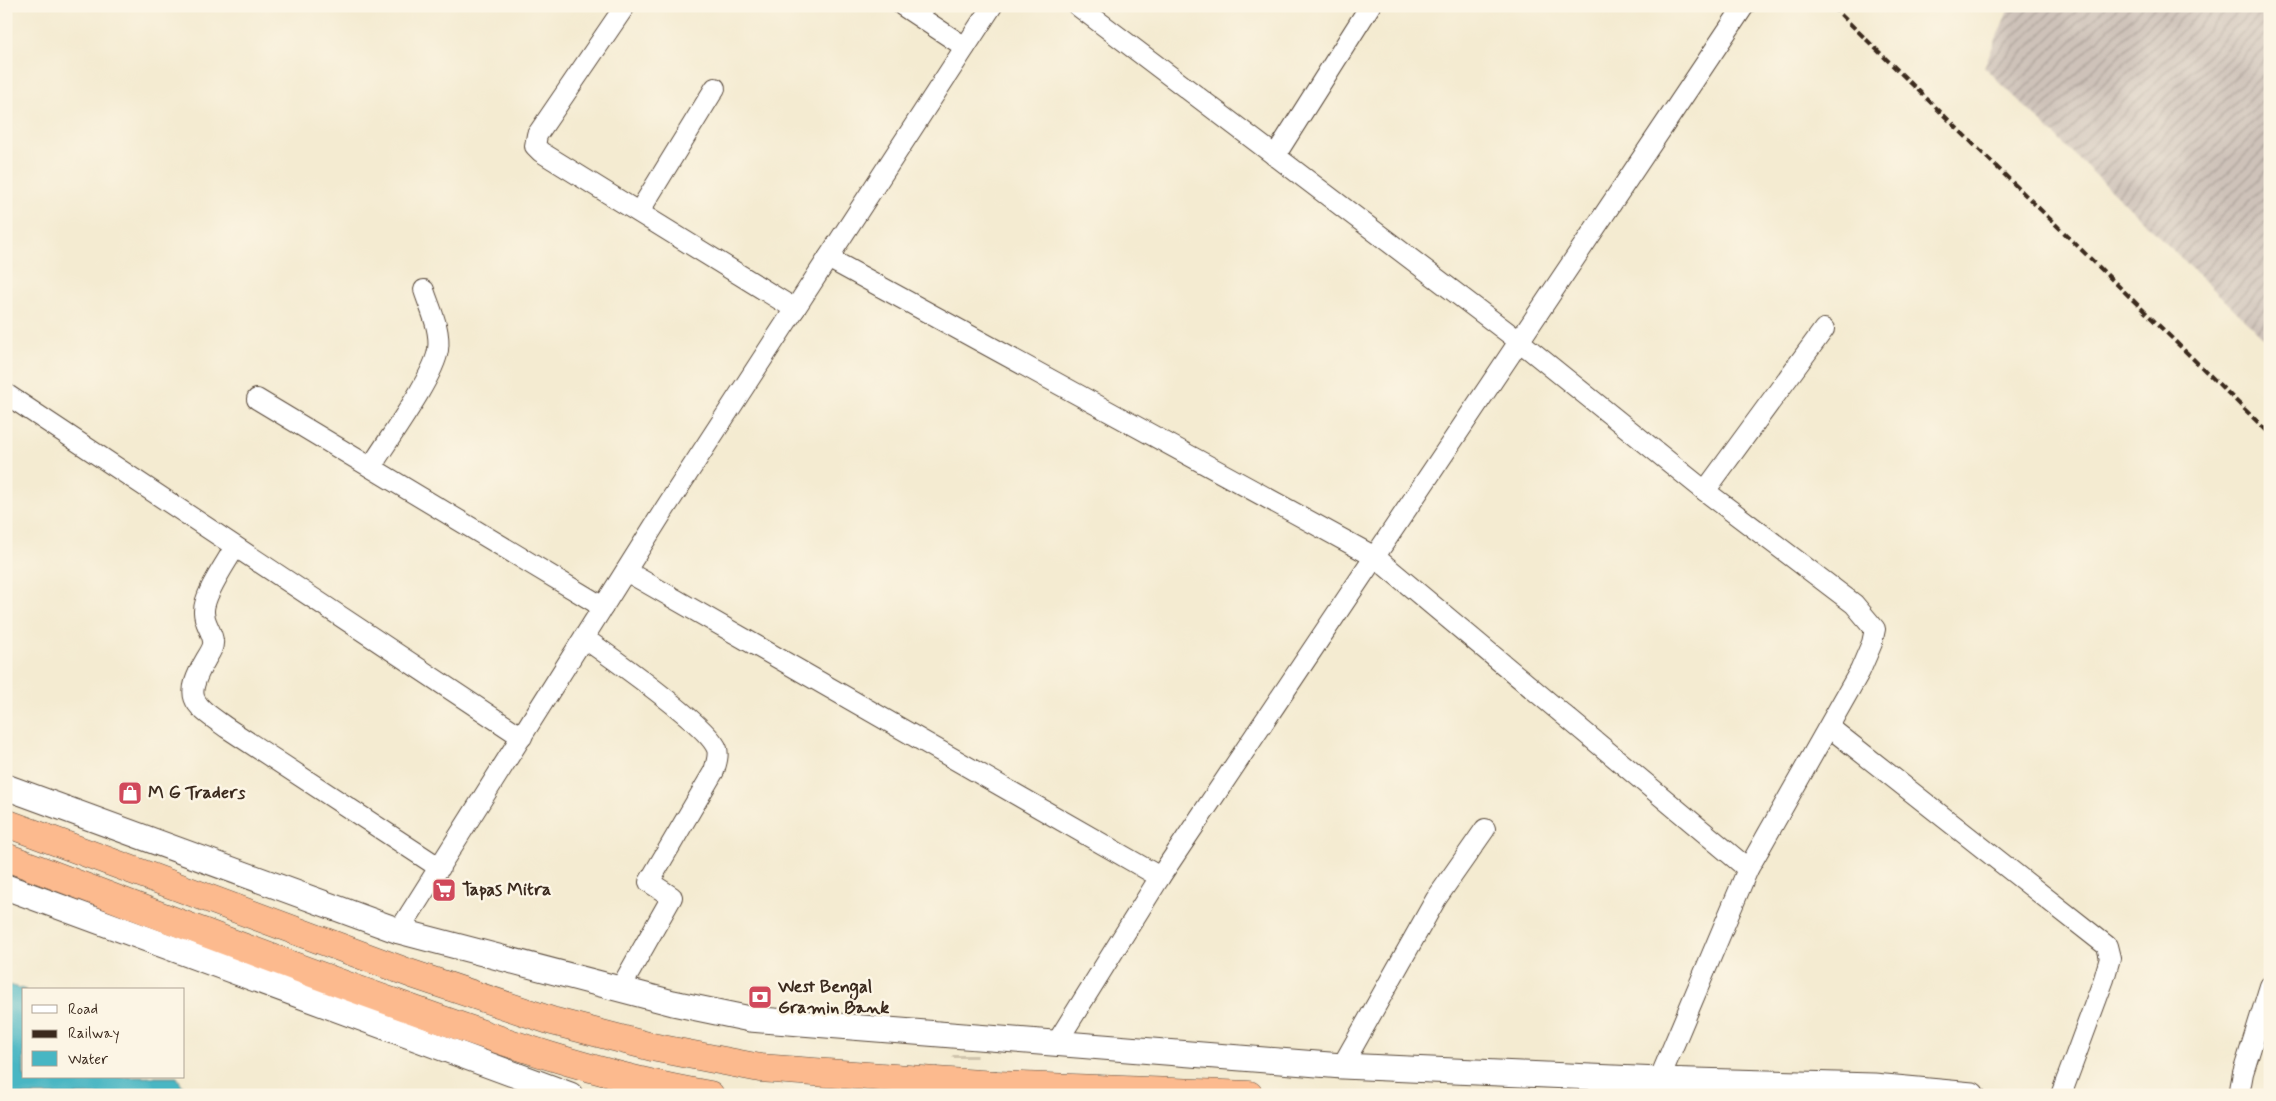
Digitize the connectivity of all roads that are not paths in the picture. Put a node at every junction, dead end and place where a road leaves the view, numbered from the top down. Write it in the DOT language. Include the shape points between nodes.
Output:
graph roads {
  1 [pos="625,6"];
  2 [pos="903,6"];
  3 [pos="992,6"];
  4 [pos="1078,6"];
  5 [pos="1370,6"];
  6 [pos="1744,6"];
  7 [pos="965,47"];
  8 [pos="716,88"];
  9 [pos="1275,156"];
  10 [pos="639,212"];
  11 [pos="828,258"];
  12 [pos="424,290"];
  13 [pos="795,309"];
  14 [pos="1824,329"];
  15 [pos="1519,340"];
  16 [pos="6,394"];
  17 [pos="257,399"];
  18 [pos="371,467"];
  19 [pos="1705,491"];
  20 [pos="235,547"];
  21 [pos="1374,557"];
  22 [pos="626,571"];
  23 [pos="603,607"];
  24 [pos="584,638"];
  25 [pos="1829,727"];
  26 [pos="522,737"];
  27 [pos="6,787"];
  28 [pos="6,823"];
  29 [pos="1485,829"];
  30 [pos="6,858"];
  31 [pos="440,868"];
  32 [pos="1748,869"];
  33 [pos="1160,877"];
  34 [pos="6,887"];
  35 [pos="399,931"];
  36 [pos="2270,986"];
  37 [pos="620,989"];
  38 [pos="1057,1042"];
  39 [pos="1342,1066"];
  40 [pos="1659,1080"];
  41 [pos="570,1095"];
  42 [pos="710,1095"];
  43 [pos="1249,1095"];
  44 [pos="1972,1095"];
  45 [pos="2061,1095"];
  46 [pos="2239,1095"];
  1 -- 10 [label="street" via="535,142 541,152"];
  2 -- 7 [label="street"];
  3 -- 7 [label="street"];
  4 -- 9 [label="street"];
  5 -- 9 [label="street"];
  6 -- 15 [label="street"];
  7 -- 11 [label="street"];
  8 -- 10 [label="street"];
  9 -- 15 [label="street"];
  10 -- 13 [label="street"];
  11 -- 13 [label="street"];
  11 -- 21 [label="street"];
  12 -- 18 [label="street" via="435,322 438,351 418,392"];
  13 -- 22 [label="street"];
  14 -- 19 [label="street"];
  15 -- 19 [label="street"];
  15 -- 21 [label="street"];
  16 -- 20 [label="street"];
  17 -- 18 [label="street"];
  18 -- 23 [label="street"];
  19 -- 25 [label="street" via="1854,604 1875,629 1872,643"];
  20 -- 26 [label="street"];
  20 -- 31 [label="street" via="203,610 213,642 211,652 194,679 192,692 195,701 227,728"];
  21 -- 32 [label="street"];
  21 -- 33 [label="street"];
  22 -- 23 [label="street"];
  22 -- 33 [label="street"];
  23 -- 24 [label="street"];
  24 -- 26 [label="street"];
  24 -- 37 [label="street" via="708,735 717,749 714,772 649,882 672,898"];
  25 -- 32 [label="street"];
  25 -- 45 [label="street" via="2107,946 2110,958 2104,979"];
  26 -- 31 [label="street"];
  27 -- 35 [label="street"];
  28 -- 43 [label="highway, bridge" via="412,974 552,1021 652,1047 760,1068 935,1082"];
  29 -- 39 [label="street" via="1436,899"];
  30 -- 42 [label="highway" via="484,1036 604,1071"];
  31 -- 35 [label="street"];
  32 -- 40 [label="street"];
  33 -- 38 [label="street"];
  34 -- 41 [label="street"];
  35 -- 37 [label="street"];
  36 -- 46 [label="street"];
  37 -- 38 [label="street" via="750,1019 966,1046"];
  38 -- 39 [label="street"];
  39 -- 40 [label="street"];
  40 -- 44 [label="street" via="1874,1086"];
}
